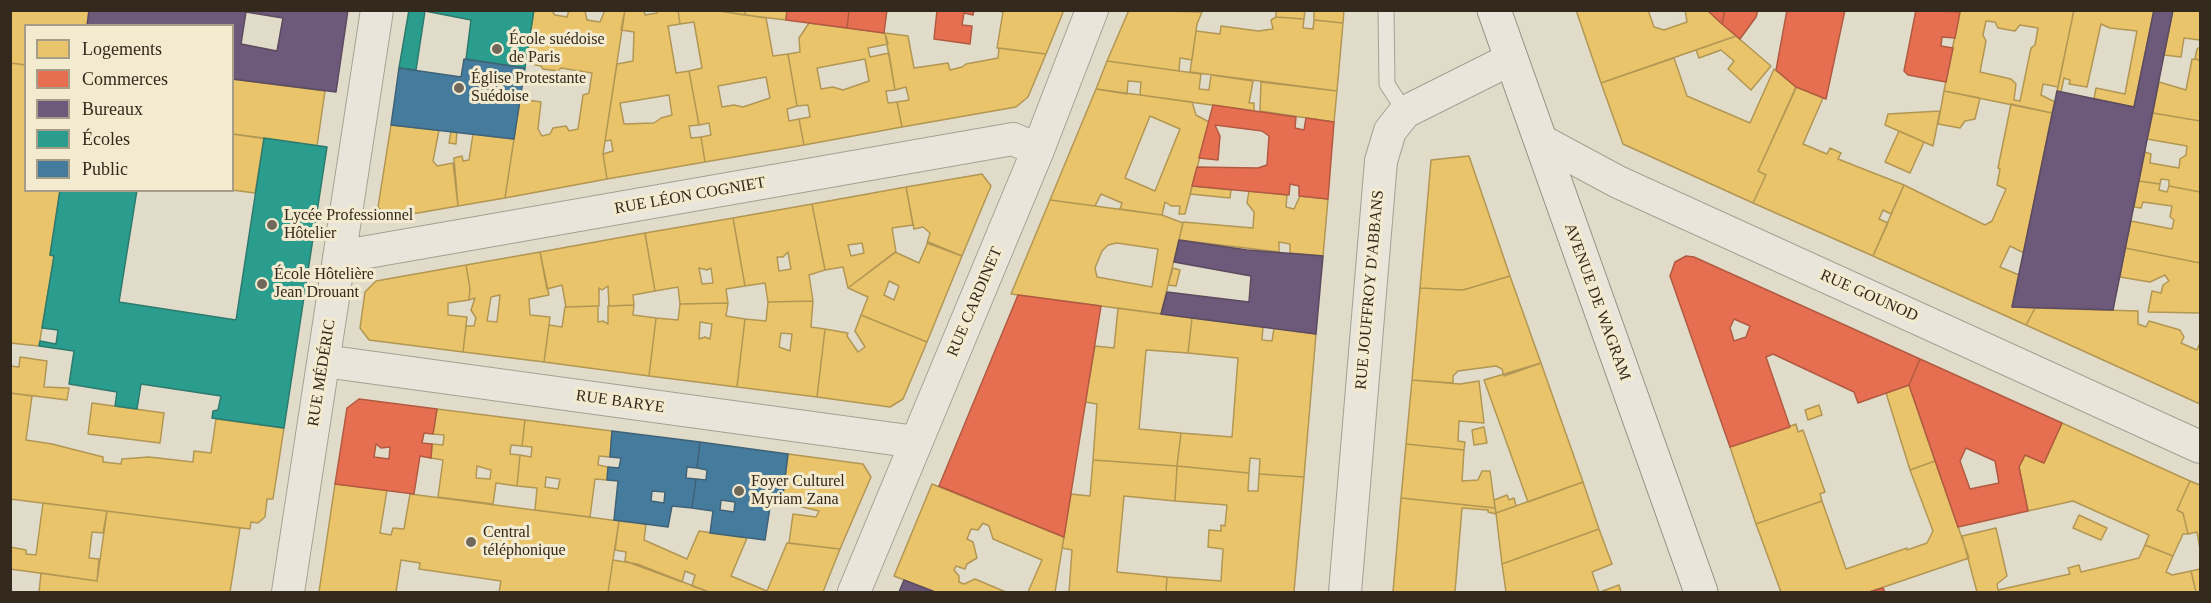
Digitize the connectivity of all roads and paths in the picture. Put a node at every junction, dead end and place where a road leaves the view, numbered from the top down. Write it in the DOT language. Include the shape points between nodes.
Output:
graph roads {
  1 [pos="377,10"];
  2 [pos="1092,10"];
  3 [pos="1386,10"];
  4 [pos="1494,10"];
  5 [pos="1511,59"];
  6 [pos="1405,112"];
  7 [pos="1540,140"];
  8 [pos="1038,150"];
  9 [pos="339,257"];
  10 [pos="324,361"];
  11 [pos="916,442"];
  12 [pos="2200,447"];
  13 [pos="288,592"];
  14 [pos="854,592"];
  15 [pos="1345,592"];
  16 [pos="1701,592"];
  1 -- 9 [label="street, RUE MÉDÉRIC"];
  2 -- 8 [label="street, RUE CARDINET"];
  3 -- 6 [label="lane" via="1386,84"];
  4 -- 5 [label="main road, AVENUE DE WAGRAM"];
  5 -- 6 [label="street, RUE JOUFFROY D'ABBANS"];
  5 -- 7 [label="main road, AVENUE DE WAGRAM"];
  6 -- 15 [label="street, RUE JOUFFROY D'ABBANS" via="1390,131 1381,161"];
  7 -- 12 [label="street, RUE GOUNOD" via="1618,182"];
  7 -- 16 [label="main road, AVENUE DE WAGRAM"];
  8 -- 9 [label="street, RUE LÉON COGNIET" via="1013,139"];
  8 -- 11 [label="street, RUE CARDINET"];
  9 -- 10 [label="street, RUE MÉDÉRIC"];
  10 -- 11 [label="street, RUE BARYE"];
  10 -- 13 [label="street, RUE MÉDÉRIC"];
  11 -- 14 [label="street, RUE CARDINET"];
}
